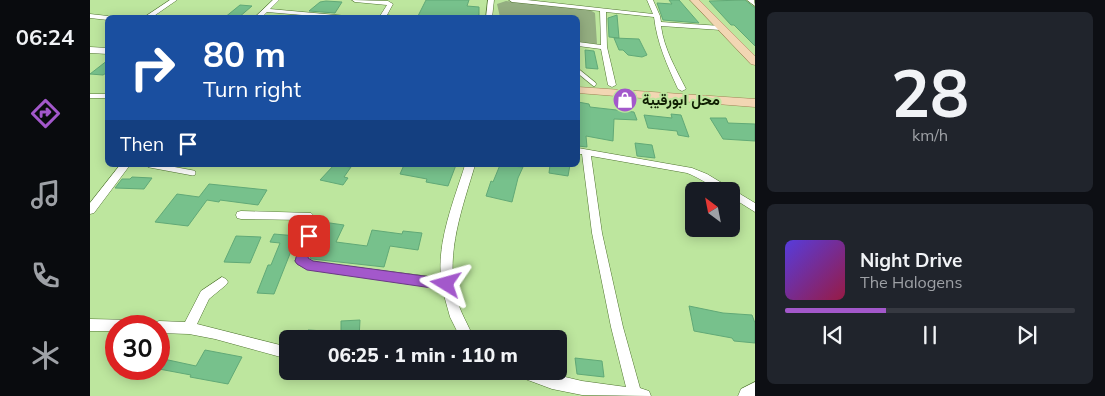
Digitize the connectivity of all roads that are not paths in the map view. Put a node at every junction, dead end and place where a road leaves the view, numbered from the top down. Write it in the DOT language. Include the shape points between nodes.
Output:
graph roads {
  1 [pos="174,0"];
  2 [pos="276,0"];
  3 [pos="355,0"];
  4 [pos="490,0"];
  5 [pos="512,0"];
  6 [pos="650,0"];
  7 [pos="694,0"];
  8 [pos="698,0"];
  9 [pos="750,0"];
  10 [pos="755,4"];
  11 [pos="266,10"];
  12 [pos="603,10"];
  13 [pos="151,15"];
  14 [pos="260,15"];
  15 [pos="338,15"];
  16 [pos="384,15"];
  17 [pos="489,15"];
  18 [pos="90,16"];
  19 [pos="657,16"];
  20 [pos="105,18"];
  21 [pos="657,24"];
  22 [pos="721,28"];
  23 [pos="580,44"];
  24 [pos="604,47"];
  25 [pos="90,50"];
  26 [pos="105,51"];
  27 [pos="755,57"];
  28 [pos="755,62"];
  29 [pos="580,73"];
  30 [pos="580,82"];
  31 [pos="594,84"];
  32 [pos="612,89"];
  33 [pos="682,89"];
  34 [pos="580,90"];
  35 [pos="90,96"];
  36 [pos="105,96"];
  37 [pos="753,96"];
  38 [pos="582,151"];
  39 [pos="123,167"];
  40 [pos="161,167"];
  41 [pos="469,167"];
  42 [pos="193,173"];
  43 [pos="714,182"];
  44 [pos="740,198"];
  45 [pos="755,208"];
  46 [pos="90,210"];
  47 [pos="241,215"];
  48 [pos="222,282"];
  49 [pos="446,284"];
  50 [pos="90,324"];
  51 [pos="105,325"];
  52 [pos="170,327"];
  53 [pos="189,328"];
  54 [pos="463,330"];
  55 [pos="279,351"];
  56 [pos="542,380"];
  57 [pos="755,392"];
  58 [pos="639,395"];
  59 [pos="748,396"];
  1 -- 13 [label="street"];
  2 -- 11 [label="street"];
  3 -- 16 [label="street" via="389,3"];
  4 -- 17 [label="street"];
  5 -- 12 [label="street"];
  6 -- 19 [label="street"];
  7 -- 22 [label="main road"];
  8 -- 27 [label="main road"];
  9 -- 10 [label="street"];
  11 -- 14 [label="street"];
  11 -- 15 [label="street"];
  12 -- 19 [label="street"];
  12 -- 24 [label="street"];
  18 -- 20 [label="street"];
  19 -- 21 [label="street"];
  21 -- 22 [label="street"];
  21 -- 33 [label="street" via="665,53"];
  22 -- 28 [label="main road"];
  23 -- 24 [label="street"];
  24 -- 32 [label="street"];
  25 -- 26 [label="main road"];
  29 -- 31 [label="lane"];
  30 -- 31 [label="main road"];
  31 -- 32 [label="main road"];
  32 -- 33 [label="main road"];
  32 -- 34 [label="main road"];
  32 -- 37 [label="main road"];
  33 -- 37 [label="main road"];
  35 -- 36 [label="street"];
  38 -- 43 [label="street" via="689,170"];
  38 -- 58 [label="street" via="617,328"];
  39 -- 46 [label="street"];
  40 -- 42 [label="lane"];
  41 -- 49 [label="street" via="454,219"];
  44 -- 45 [label="street"];
  47 -- 49 [label="street" via="307,216 314,221 301,261 311,266"];
  48 -- 53 [label="street" via="205,295"];
  49 -- 54 [label="street"];
  50 -- 51 [label="street"];
  52 -- 53 [label="street"];
  53 -- 55 [label="street" via="215,332"];
  56 -- 58 [label="street" via="573,388"];
  57 -- 59 [label="main road"];
}
